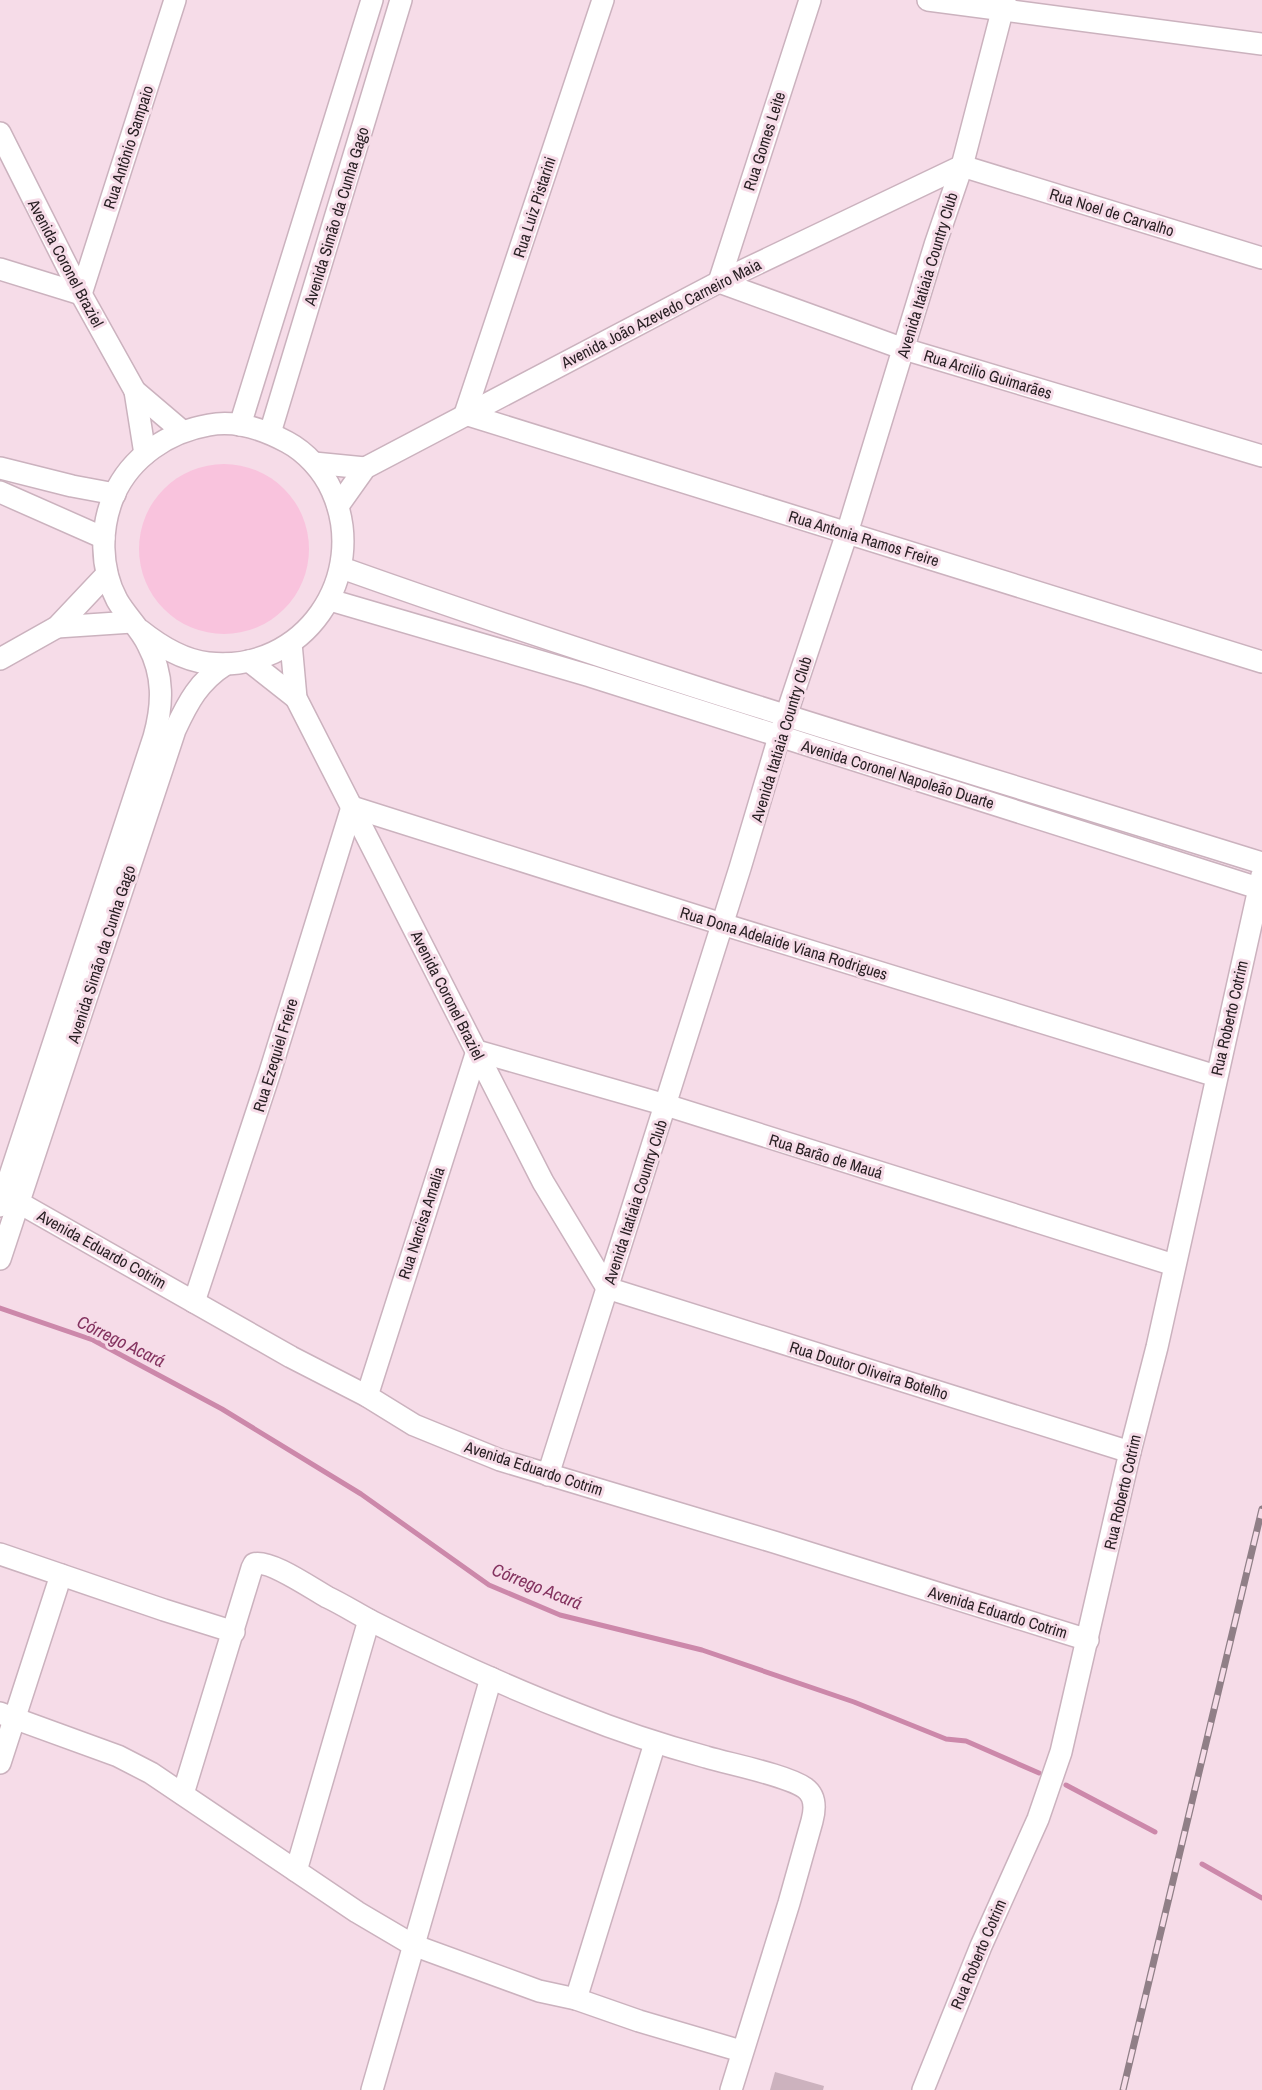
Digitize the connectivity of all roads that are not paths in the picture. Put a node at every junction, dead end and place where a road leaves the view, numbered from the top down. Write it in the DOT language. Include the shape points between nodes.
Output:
graph roads {
  1 [pos="175,0"];
  2 [pos="372,0"];
  3 [pos="401,0"];
  4 [pos="603,0"];
  5 [pos="810,0"];
  6 [pos="928,0"];
  7 [pos="1004,5"];
  8 [pos="1262,44"];
  9 [pos="0,133"];
  10 [pos="8,165"];
  11 [pos="962,166"];
  12 [pos="1262,258"];
  13 [pos="0,269"];
  14 [pos="719,282"];
  15 [pos="81,294"];
  16 [pos="268,331"];
  17 [pos="298,340"];
  18 [pos="904,350"];
  19 [pos="135,391"];
  20 [pos="465,414"];
  21 [pos="240,425"];
  22 [pos="182,432"];
  23 [pos="270,432"];
  24 [pos="145,454"];
  25 [pos="1262,456"];
  26 [pos="314,463"];
  27 [pos="0,468"];
  28 [pos="365,468"];
  29 [pos="0,492"];
  30 [pos="115,494"];
  31 [pos="338,506"];
  32 [pos="847,532"];
  33 [pos="104,538"];
  34 [pos="342,568"];
  35 [pos="107,574"];
  36 [pos="330,600"];
  37 [pos="136,626"];
  38 [pos="57,627"];
  39 [pos="291,643"];
  40 [pos="0,659"];
  41 [pos="249,661"];
  42 [pos="1262,662"];
  43 [pos="226,664"];
  44 [pos="296,698"];
  45 [pos="787,716"];
  46 [pos="166,728"];
  47 [pos="779,737"];
  48 [pos="352,807"];
  49 [pos="1262,863"];
  50 [pos="1260,881"];
  51 [pos="722,924"];
  52 [pos="477,1051"];
  53 [pos="1216,1076"];
  54 [pos="666,1105"];
  55 [pos="6,1198"];
  56 [pos="0,1259"];
  57 [pos="1174,1265"];
  58 [pos="608,1288"];
  59 [pos="194,1302"];
  60 [pos="367,1396"];
  61 [pos="1130,1452"];
  62 [pos="548,1475"];
  63 [pos="0,1554"];
  64 [pos="61,1575"];
  65 [pos="369,1620"];
  66 [pos="234,1632"];
  67 [pos="1088,1641"];
  68 [pos="491,1678"];
  69 [pos="8,1715"];
  70 [pos="655,1743"];
  71 [pos="0,1763"];
  72 [pos="183,1794"];
  73 [pos="296,1871"];
  74 [pos="413,1945"];
  75 [pos="576,1999"];
  76 [pos="741,2051"];
  77 [pos="372,2090"];
  78 [pos="731,2090"];
  79 [pos="923,2090"];
  1 -- 15 [label="street, Rua Antônio Sampaio"];
  2 -- 16 [label="street, Avenida Simão da Cunha Gago"];
  3 -- 17 [label="street, Avenida Simão da Cunha Gago"];
  4 -- 20 [label="street, Rua Luiz Pistarini"];
  5 -- 14 [label="street, Rua Gomes Leite"];
  6 -- 7 [label="street"];
  7 -- 8 [label="street"];
  7 -- 11 [label="street, Avenida Itatiaia Country Club"];
  9 -- 10 [label="street, Avenida Coronel Braziel"];
  10 -- 15 [label="street, Avenida Coronel Braziel"];
  11 -- 12 [label="street, Rua Noel de Carvalho"];
  11 -- 14 [label="street, Avenida João Azevedo Carneiro Maia"];
  11 -- 18 [label="street, Avenida Itatiaia Country Club"];
  13 -- 15 [label="street"];
  14 -- 18 [label="street, Rua Arcilio Guimarães"];
  14 -- 20 [label="street, Avenida João Azevedo Carneiro Maia"];
  15 -- 19 [label="street, Avenida Coronel Braziel"];
  16 -- 17 [label="street"];
  16 -- 21 [label="street, Avenida Simão da Cunha Gago"];
  17 -- 23 [label="street, Avenida Simão da Cunha Gago"];
  18 -- 25 [label="street, Rua Arcilio Guimarães"];
  18 -- 32 [label="street, Avenida Itatiaia Country Club"];
  19 -- 22 [label="street, Avenida Coronel Braziel"];
  19 -- 24 [label="street, Avenida Coronel Braziel"];
  20 -- 28 [label="street, Avenida João Azevedo Carneiro Maia"];
  20 -- 32 [label="street, Rua Antonia Ramos Freire"];
  21 -- 22 [label="street" via="211,424"];
  21 -- 23 [label="street"];
  22 -- 24 [label="street"];
  23 -- 26 [label="street" via="294,445"];
  24 -- 30 [label="street"];
  26 -- 28 [label="street"];
  26 -- 31 [label="street"];
  27 -- 30 [label="street"];
  28 -- 31 [label="street, Avenida João Azevedo Carneiro Maia"];
  29 -- 33 [label="street"];
  30 -- 33 [label="street"];
  31 -- 34 [label="street" via="344,537"];
  32 -- 42 [label="street, Rua Antonia Ramos Freire"];
  32 -- 45 [label="street, Avenida Itatiaia Country Club"];
  33 -- 35 [label="street"];
  34 -- 36 [label="street"];
  34 -- 45 [label="street, Avenida Coronel Napoleão Duarte" via="593,655"];
  35 -- 37 [label="street" via="117,599"];
  35 -- 38 [label="street"];
  36 -- 39 [label="street" via="313,624"];
  36 -- 47 [label="street, Avenida Coronel Napoleão Duarte"];
  37 -- 38 [label="street"];
  37 -- 43 [label="street" via="164,648 190,659"];
  37 -- 46 [label="street, Avenida Simão da Cunha Gago" via="153,657"];
  38 -- 40 [label="street"];
  39 -- 41 [label="street"];
  39 -- 44 [label="street, Avenida Coronel Braziel"];
  41 -- 43 [label="street"];
  41 -- 44 [label="street, Avenida Coronel Braziel"];
  43 -- 46 [label="street, Avenida Simão da Cunha Gago" via="211,674"];
  44 -- 48 [label="street, Avenida Coronel Braziel"];
  45 -- 47 [label="street, Avenida Itatiaia Country Club"];
  45 -- 49 [label="street, Avenida Coronel Napoleão Duarte"];
  46 -- 55 [label="street, Avenida Simão da Cunha Gago"];
  47 -- 50 [label="street, Avenida Coronel Napoleão Duarte"];
  47 -- 51 [label="street, Avenida Itatiaia Country Club"];
  48 -- 51 [label="street, Rua Dona Adelaide Viana Rodrigues"];
  48 -- 52 [label="street, Avenida Coronel Braziel"];
  48 -- 59 [label="street, Rua Ezequiel Freire"];
  50 -- 53 [label="street, Rua Roberto Cotrim"];
  51 -- 53 [label="street, Rua Dona Adelaide Viana Rodrigues"];
  51 -- 54 [label="street, Avenida Itatiaia Country Club"];
  52 -- 54 [label="street, Rua Barão de Mauá"];
  52 -- 58 [label="street, Avenida Coronel Braziel" via="543,1182"];
  52 -- 60 [label="street, Rua Narcisa Amalia"];
  53 -- 57 [label="street, Rua Roberto Cotrim"];
  54 -- 57 [label="street, Rua Barão de Mauá"];
  54 -- 58 [label="street, Avenida Itatiaia Country Club"];
  55 -- 56 [label="street, Avenida Simão da Cunha Gago"];
  55 -- 59 [label="street, Avenida Eduardo Cotrim"];
  57 -- 61 [label="street, Rua Roberto Cotrim"];
  58 -- 61 [label="street, Rua Doutor Oliveira Botelho"];
  58 -- 62 [label="street, Avenida Itatiaia Country Club"];
  59 -- 60 [label="street, Avenida Eduardo Cotrim"];
  60 -- 62 [label="street, Avenida Eduardo Cotrim" via="414,1425"];
  61 -- 67 [label="street, Rua Roberto Cotrim"];
  62 -- 67 [label="street, Avenida Eduardo Cotrim"];
  63 -- 64 [label="street"];
  64 -- 66 [label="street"];
  64 -- 69 [label="street"];
  65 -- 66 [label="street" via="274,1566 260,1562 252,1568"];
  65 -- 68 [label="street"];
  65 -- 73 [label="street"];
  66 -- 72 [label="street"];
  67 -- 79 [label="street, Rua Roberto Cotrim" via="1061,1752 1038,1819"];
  68 -- 70 [label="street"];
  68 -- 74 [label="street"];
  69 -- 71 [label="street"];
  69 -- 72 [label="street" via="118,1756"];
  70 -- 75 [label="street"];
  70 -- 76 [label="street" via="774,1776 806,1789 813,1801 812,1821 789,1903"];
  72 -- 73 [label="street"];
  73 -- 74 [label="street"];
  74 -- 75 [label="street" via="539,1991"];
  74 -- 77 [label="street"];
  75 -- 76 [label="street"];
  76 -- 78 [label="street"];
}
